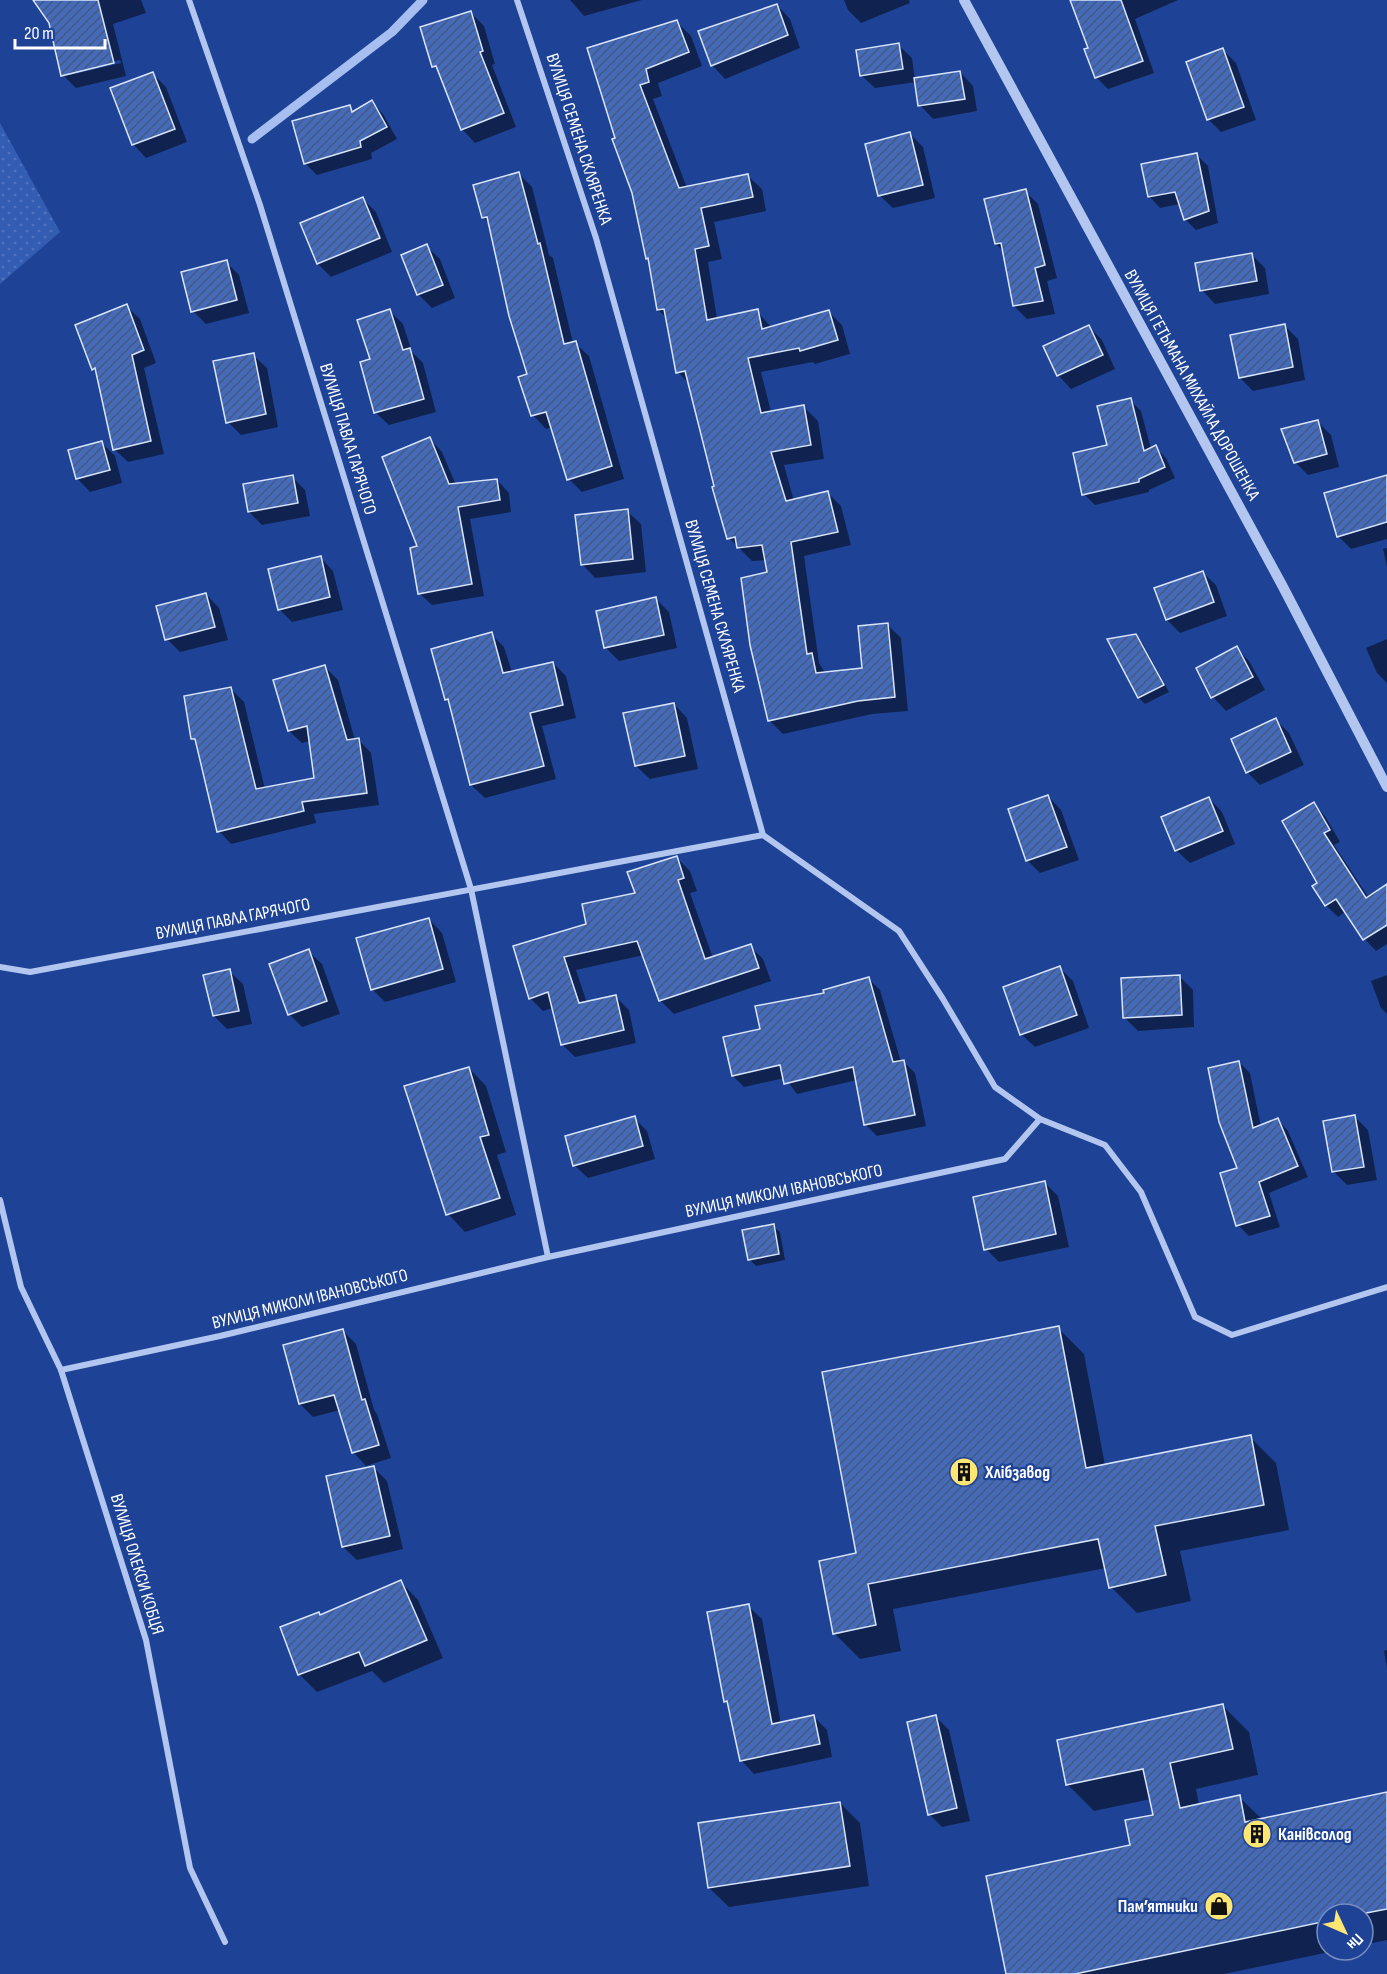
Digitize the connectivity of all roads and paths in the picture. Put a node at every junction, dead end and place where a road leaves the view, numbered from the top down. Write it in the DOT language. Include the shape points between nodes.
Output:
graph roads {
  1 [pos="189,0"];
  2 [pos="517,0"];
  3 [pos="964,0"];
  4 [pos="1387,787"];
  5 [pos="763,835"];
  6 [pos="471,889"];
  7 [pos="0,967"];
  8 [pos="1040,1119"];
  9 [pos="0,1200"];
  10 [pos="548,1257"];
  11 [pos="1387,1287"];
  12 [pos="61,1370"];
  13 [pos="225,1942"];
  1 -- 6 [label="street, ВУЛИЦЯ ПАВЛА ГАРЯЧОГО" via="260,205"];
  2 -- 5 [label="street, ВУЛИЦЯ СЕМЕНА СКЛЯРЕНКА" via="596,237"];
  3 -- 4 [label="street, ВУЛИЦЯ ГЕТЬМАНА МИХАЙЛА ДОРОШЕНКА" via="1276,574"];
  5 -- 6 [label="street, ВУЛИЦЯ ПАВЛА ГАРЯЧОГО"];
  5 -- 8 [label="street" via="899,931 995,1087"];
  6 -- 7 [label="street, ВУЛИЦЯ ПАВЛА ГАРЯЧОГО" via="30,972"];
  6 -- 10 [label="street, ВУЛИЦЯ ПАВЛА ГАРЯЧОГО"];
  8 -- 10 [label="street, ВУЛИЦЯ МИКОЛИ ІВАНОВСЬКОГО" via="1005,1159"];
  8 -- 11 [label="street" via="1105,1145 1141,1192 1195,1317 1232,1335"];
  9 -- 12 [label="street, ВУЛИЦЯ ОЛЕКСИ КОБЦЯ" via="21,1287"];
  10 -- 12 [label="street, ВУЛИЦЯ МИКОЛИ ІВАНОВСЬКОГО"];
  12 -- 13 [label="street, ВУЛИЦЯ ОЛЕКСИ КОБЦЯ" via="146,1640 190,1868"];
}
